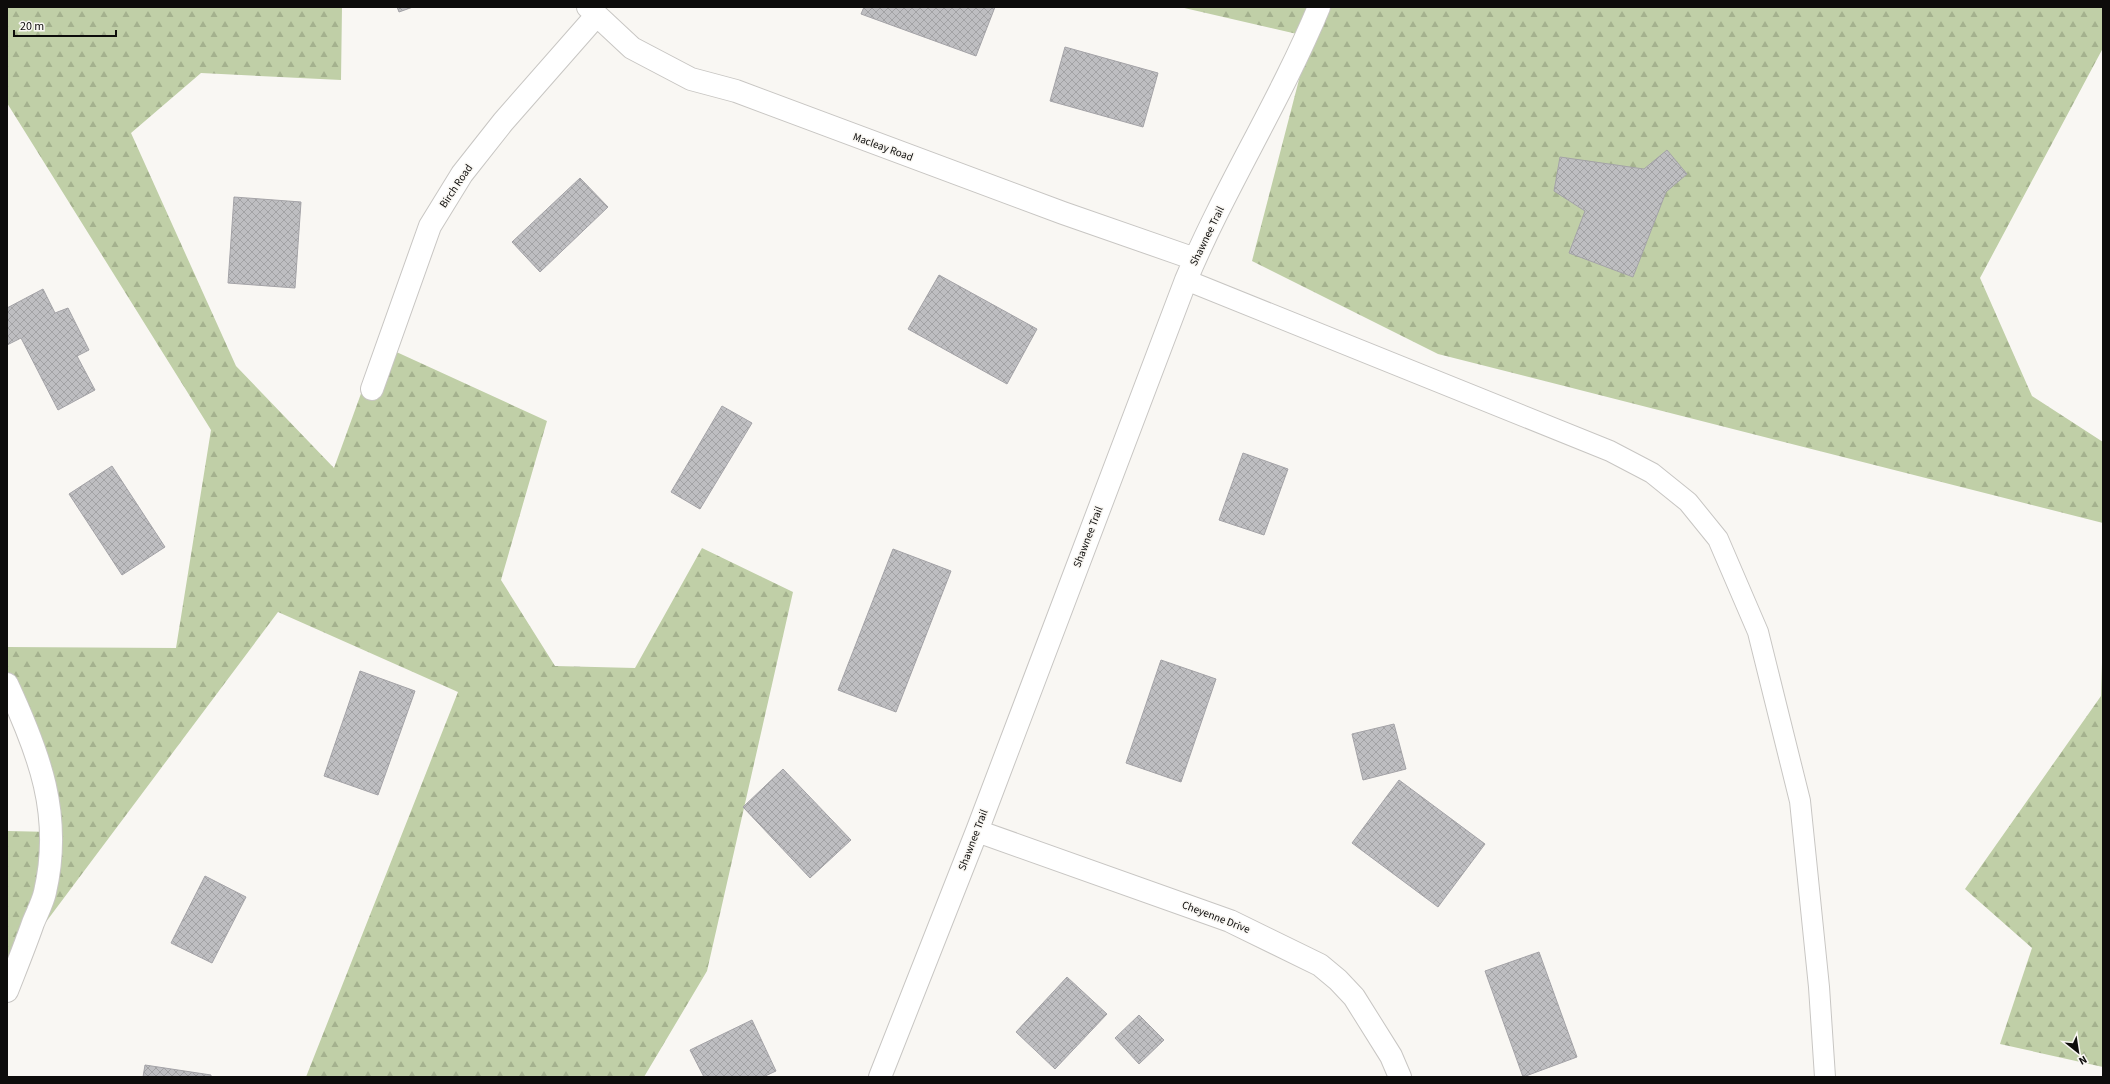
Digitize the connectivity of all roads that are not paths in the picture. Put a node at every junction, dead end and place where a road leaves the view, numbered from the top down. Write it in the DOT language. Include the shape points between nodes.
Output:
graph roads {
  1 [pos="1319,7"];
  2 [pos="592,12"];
  3 [pos="1195,259"];
  4 [pos="1186,280"];
  5 [pos="372,389"];
  6 [pos="7,684"];
  7 [pos="977,831"];
  8 [pos="7,991"];
  9 [pos="880,1077"];
  10 [pos="1400,1077"];
  11 [pos="1825,1077"];
  1 -- 3 [label="street, Shawnee Trail" via="1300,53"];
  2 -- 3 [label="street, Macleay Road" via="632,48 691,79 736,91 1063,213"];
  2 -- 5 [label="street, Birch Road" via="467,168 430,226"];
  3 -- 4 [label="street, Shawnee Trail"];
  4 -- 7 [label="street, Shawnee Trail"];
  4 -- 11 [label="lane" via="1610,451 1664,482 1688,502 1718,539 1758,632 1800,801 1819,987"];
  6 -- 8 [label="street" via="41,764 50,810 51,856 45,893"];
  7 -- 9 [label="street, Shawnee Trail"];
  7 -- 10 [label="street, Cheyenne Drive" via="1230,921 1320,965 1354,997 1387,1049"];
}
